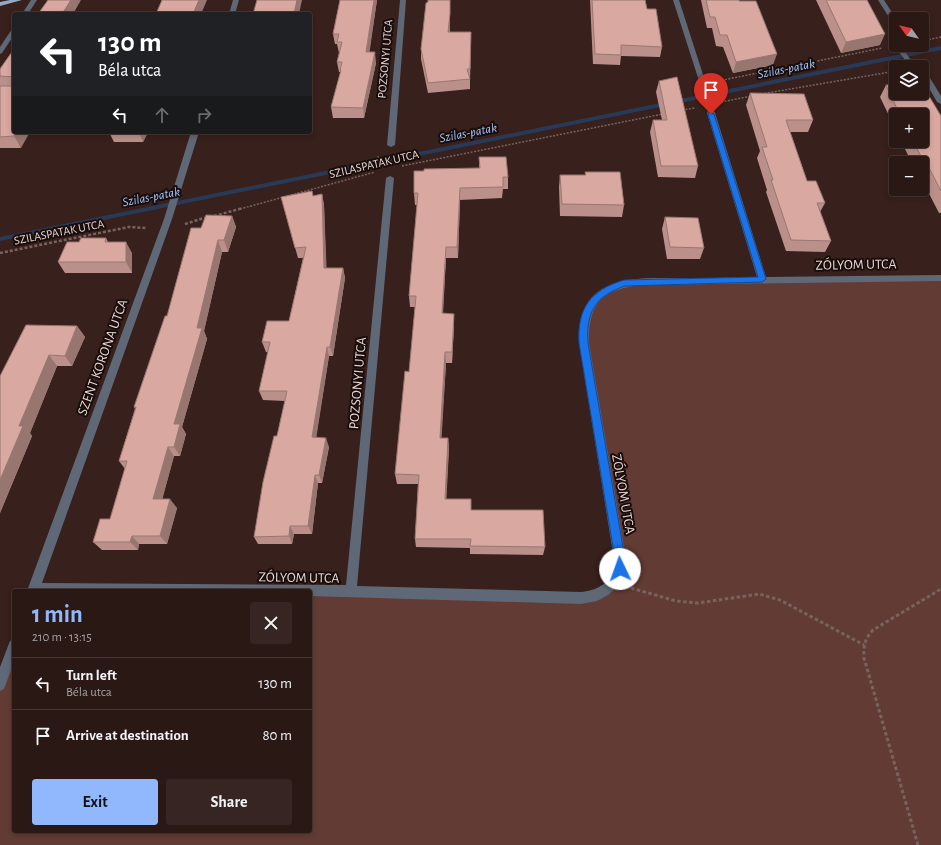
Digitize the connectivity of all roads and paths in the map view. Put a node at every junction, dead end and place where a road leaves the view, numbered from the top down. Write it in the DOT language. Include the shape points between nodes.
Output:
graph roads {
  1 [pos="3,0"];
  2 [pos="19,0"];
  3 [pos="34,0"];
  4 [pos="236,0"];
  5 [pos="403,0"];
  6 [pos="676,0"];
  7 [pos="881,0"];
  8 [pos="0,4"];
  9 [pos="26,12"];
  10 [pos="233,12"];
  11 [pos="889,13"];
  12 [pos="12,33"];
  13 [pos="941,37"];
  14 [pos="929,39"];
  15 [pos="889,47"];
  16 [pos="0,52"];
  17 [pos="889,72"];
  18 [pos="929,82"];
  19 [pos="703,84"];
  20 [pos="941,102"];
  21 [pos="717,103"];
  22 [pos="701,106"];
  23 [pos="678,111"];
  24 [pos="670,113"];
  25 [pos="711,114"];
  26 [pos="194,134"];
  27 [pos="391,145"];
  28 [pos="378,154"];
  29 [pos="396,167"];
  30 [pos="390,178"];
  31 [pos="164,229"];
  32 [pos="0,253"];
  33 [pos="941,278"];
  34 [pos="762,279"];
  35 [pos="613,582"];
  36 [pos="33,589"];
  37 [pos="941,589"];
  38 [pos="312,591"];
  39 [pos="351,591"];
  40 [pos="864,644"];
  41 [pos="12,651"];
  42 [pos="0,685"];
  43 [pos="918,845"];
  1 -- 8 [label="street"];
  2 -- 8 [label="main road"];
  3 -- 9 [label="street"];
  4 -- 10 [label="street"];
  5 -- 27 [label="street, POZSONYI UTCA"];
  6 -- 19 [label="street"];
  7 -- 11 [label="street"];
  12 -- 16 [label="street"];
  13 -- 14 [label="path"];
  15 -- 19 [label="path"];
  17 -- 21 [label="path"];
  18 -- 20 [label="street"];
  22 -- 23 [label="path"];
  24 -- 29 [label="path, SZILASPATAK UTCA"];
  25 -- 34 [label="street"];
  26 -- 31 [label="street, SZENT KORONA UTCA"];
  28 -- 31 [label="path, SZILASPATAK UTCA" via="380,170"];
  30 -- 39 [label="street, POZSONYI UTCA"];
  31 -- 32 [label="path, SZILASPATAK UTCA" via="129,227"];
  31 -- 36 [label="street, SZENT KORONA UTCA"];
  33 -- 34 [label="street, ZÓLYOM UTCA"];
  34 -- 35 [label="street, ZÓLYOM UTCA" via="624,283 610,288 590,305 583,328 584,343 619,553 620,569"];
  35 -- 39 [label="street, ZÓLYOM UTCA" via="594,597 581,598"];
  35 -- 40 [label="path" via="676,601 698,603 759,594 780,600"];
  37 -- 40 [label="path" via="873,630"];
  38 -- 39 [label="street, ZÓLYOM UTCA"];
  40 -- 43 [label="path" via="864,658"];
  41 -- 42 [label="street"];
}
